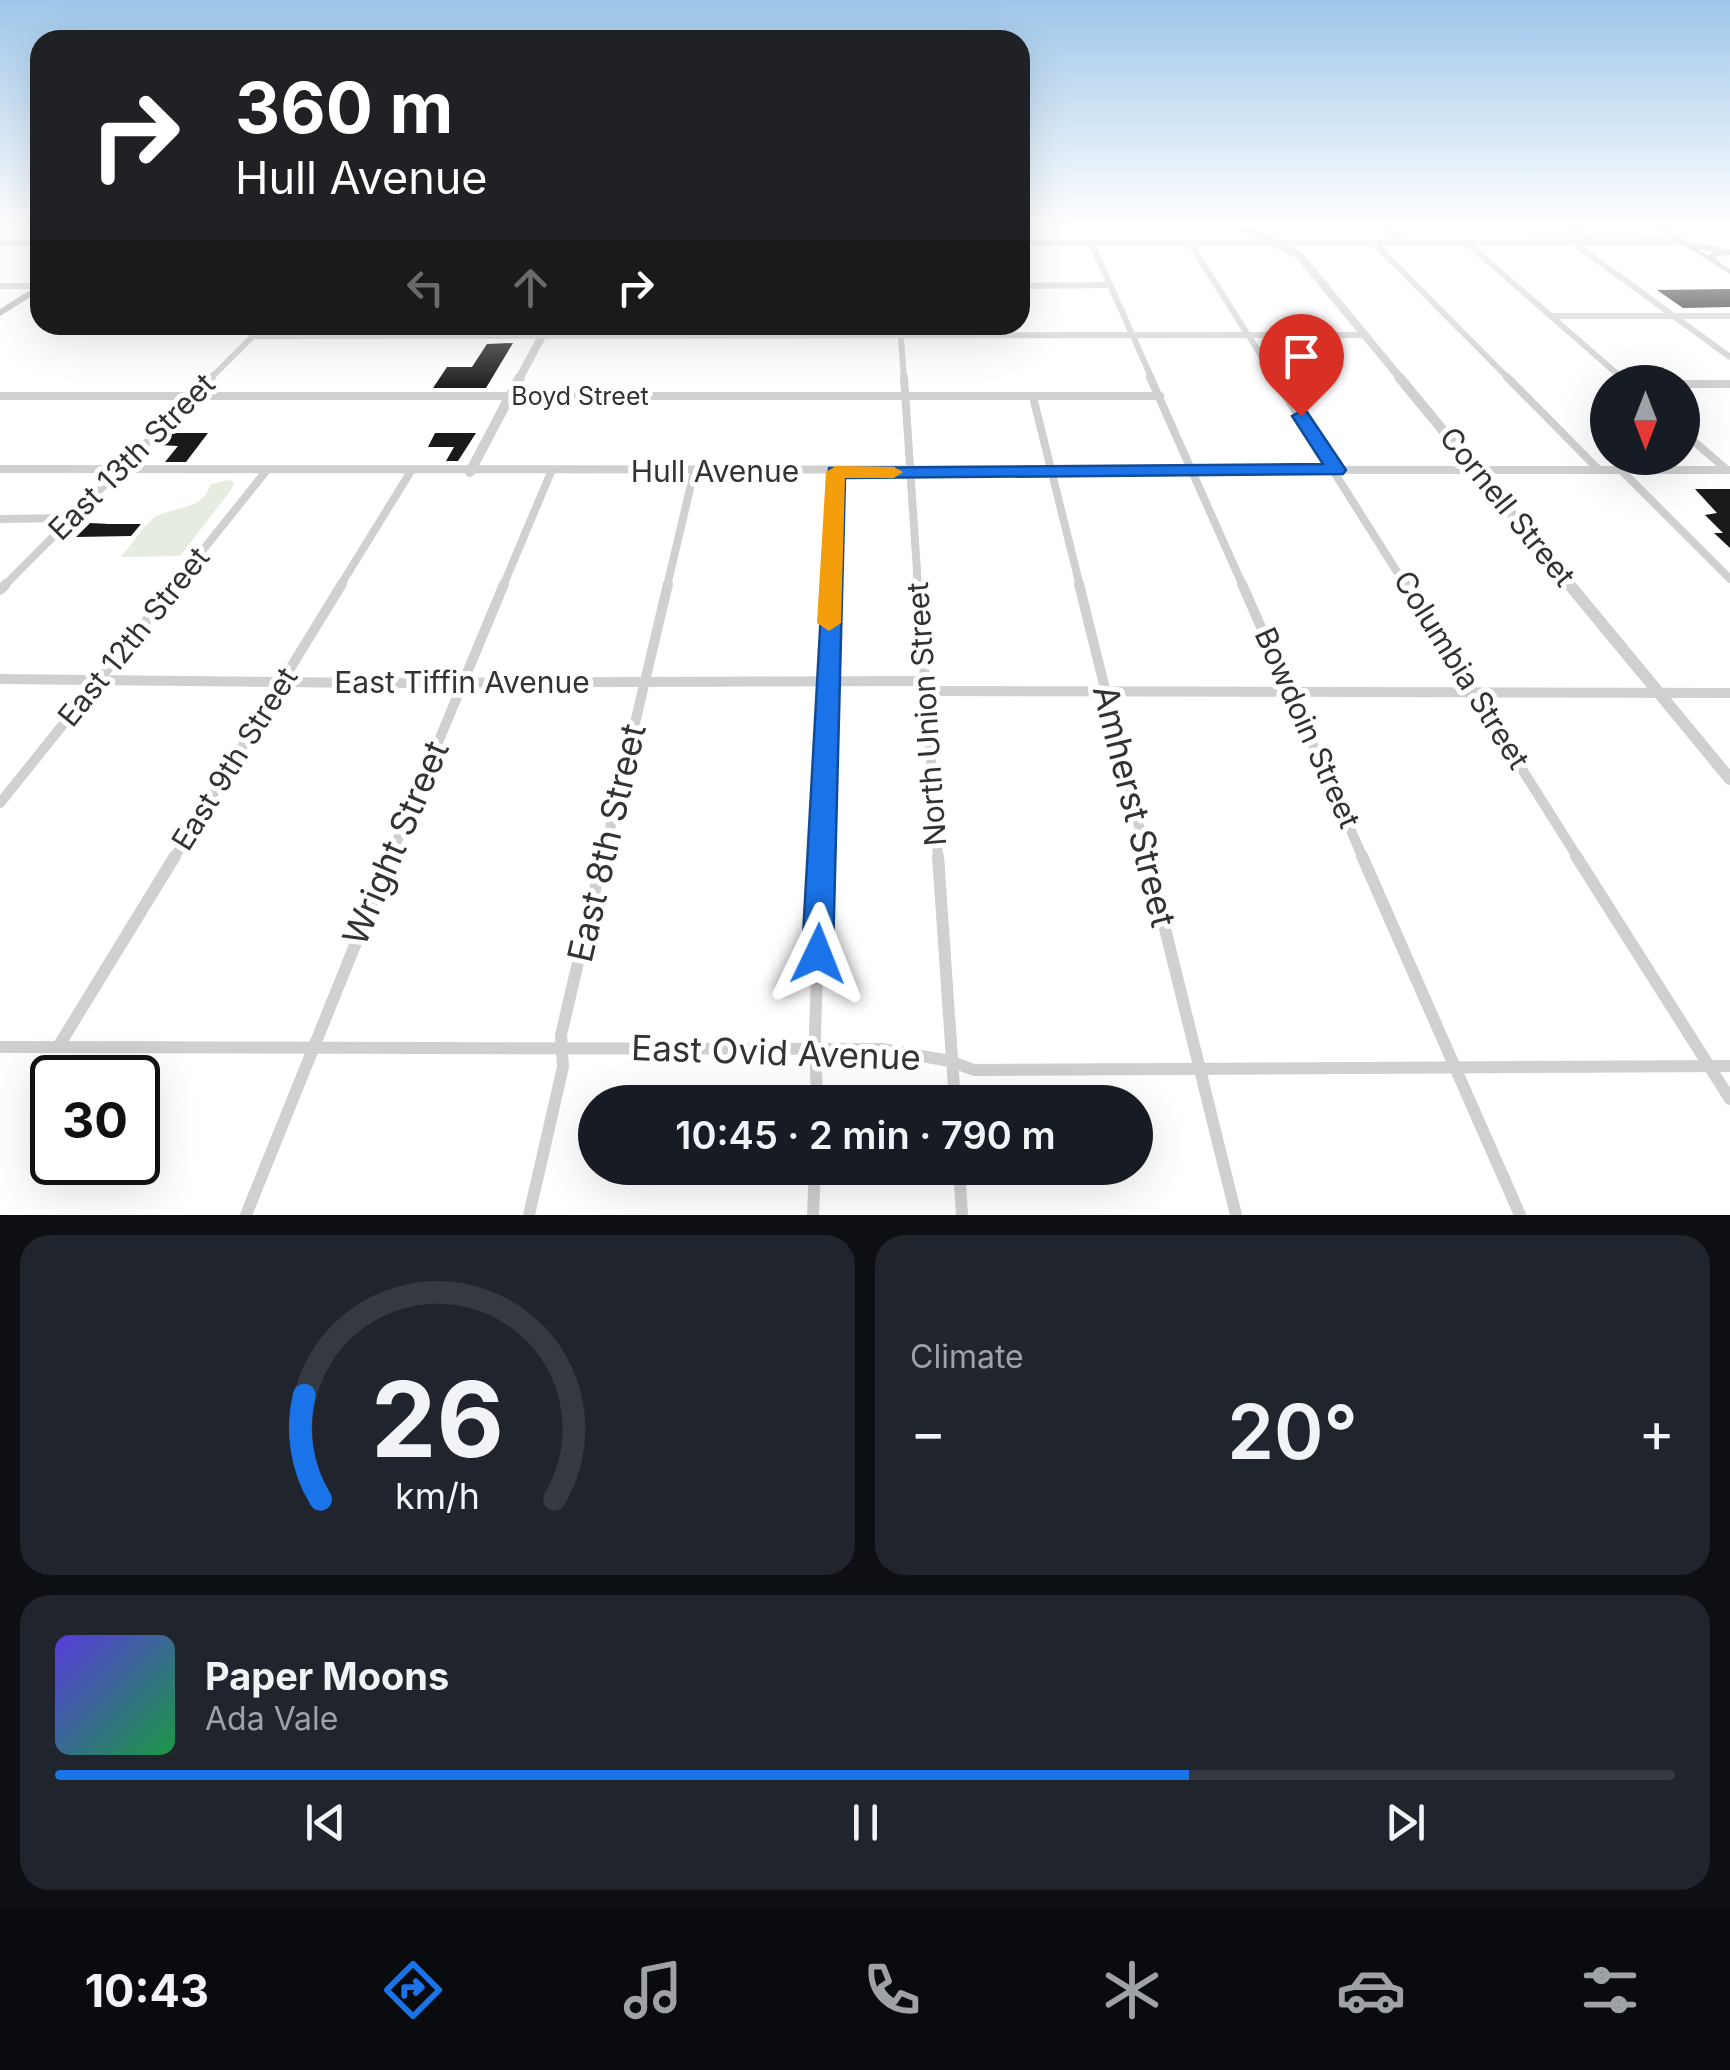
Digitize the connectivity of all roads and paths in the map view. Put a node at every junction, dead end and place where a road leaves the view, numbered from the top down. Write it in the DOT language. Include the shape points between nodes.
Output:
graph roads {
  1 [pos="1107,278"];
  2 [pos="1212,278"];
  3 [pos="1318,278"];
  4 [pos="1408,278"];
  5 [pos="1507,278"];
  6 [pos="1621,278"];
  7 [pos="0,286"];
  8 [pos="1030,286"];
  9 [pos="1111,286"];
  10 [pos="30,287"];
  11 [pos="30,294"];
  12 [pos="2,314"];
  13 [pos="1551,316"];
  14 [pos="1674,316"];
  15 [pos="1730,316"];
  16 [pos="1030,333"];
  17 [pos="602,335"];
  18 [pos="901,335"];
  19 [pos="1249,335"];
  20 [pos="1366,335"];
  21 [pos="253,336"];
  22 [pos="542,336"];
  23 [pos="1134,336"];
  24 [pos="1730,356"];
  25 [pos="1607,365"];
  26 [pos="1700,384"];
  27 [pos="1730,384"];
  28 [pos="0,396"];
  29 [pos="193,396"];
  30 [pos="511,396"];
  31 [pos="905,396"];
  32 [pos="1160,396"];
  33 [pos="1033,397"];
  34 [pos="1700,446"];
  35 [pos="1590,462"];
  36 [pos="0,469"];
  37 [pos="119,470"];
  38 [pos="267,470"];
  39 [pos="1051,470"];
  40 [pos="1194,470"];
  41 [pos="1336,470"];
  42 [pos="1476,470"];
  43 [pos="1590,470"];
  44 [pos="1700,470"];
  45 [pos="1728,470"];
  46 [pos="411,471"];
  47 [pos="911,471"];
  48 [pos="470,472"];
  49 [pos="551,472"];
  50 [pos="694,472"];
  51 [pos="836,472"];
  52 [pos="1625,475"];
  53 [pos="72,518"];
  54 [pos="0,519"];
  55 [pos="1730,578"];
  56 [pos="0,590"];
  57 [pos="0,678"];
  58 [pos="101,679"];
  59 [pos="826,680"];
  60 [pos="283,681"];
  61 [pos="463,683"];
  62 [pos="646,684"];
  63 [pos="925,686"];
  64 [pos="1106,691"];
  65 [pos="1474,691"];
  66 [pos="1659,693"];
  67 [pos="1730,693"];
  68 [pos="1292,694"];
  69 [pos="1730,780"];
  70 [pos="0,803"];
  71 [pos="0,1047"];
  72 [pos="58,1047"];
  73 [pos="562,1048"];
  74 [pos="816,1048"];
  75 [pos="312,1049"];
  76 [pos="950,1061"];
  77 [pos="1455,1066"];
  78 [pos="1710,1066"];
  79 [pos="1730,1066"];
  80 [pos="1199,1067"];
  81 [pos="817,1085"];
  82 [pos="953,1085"];
  83 [pos="1730,1099"];
  84 [pos="814,1185"];
  85 [pos="960,1185"];
  86 [pos="246,1215"];
  87 [pos="529,1215"];
  88 [pos="813,1215"];
  89 [pos="962,1215"];
  90 [pos="1236,1215"];
  91 [pos="1520,1215"];
  1 -- 9 [label="street, Bowdoin Street"];
  2 -- 19 [label="street, Columbia Street"];
  3 -- 20 [label="street, Cornell Street"];
  4 -- 35 [label="street"];
  5 -- 13 [label="street"];
  6 -- 14 [label="street"];
  7 -- 10 [label="street"];
  8 -- 9 [label="street"];
  9 -- 23 [label="street, Bowdoin Street"];
  11 -- 12 [label="main road"];
  13 -- 14 [label="street"];
  13 -- 25 [label="street"];
  14 -- 15 [label="street"];
  14 -- 24 [label="street"];
  16 -- 23 [label="street"];
  17 -- 22 [label="street"];
  18 -- 31 [label="street, North Union Street"];
  19 -- 20 [label="street"];
  19 -- 23 [label="street"];
  19 -- 41 [label="street, Columbia Street"];
  20 -- 42 [label="street, Cornell Street"];
  21 -- 22 [label="street"];
  21 -- 29 [label="street, East 13th Street"];
  22 -- 30 [label="street"];
  23 -- 32 [label="street, Bowdoin Street"];
  26 -- 27 [label="street"];
  28 -- 29 [label="street, Boyd Street"];
  29 -- 30 [label="street, Boyd Street"];
  29 -- 37 [label="street, East 13th Street"];
  30 -- 31 [label="street, Boyd Street"];
  30 -- 48 [label="street"];
  31 -- 33 [label="street, Boyd Street"];
  31 -- 47 [label="street, North Union Street"];
  32 -- 33 [label="street, Boyd Street"];
  32 -- 40 [label="street, Bowdoin Street"];
  33 -- 39 [label="street, Amherst Street"];
  34 -- 45 [label="street"];
  36 -- 37 [label="street, Hull Avenue"];
  37 -- 38 [label="street, Hull Avenue"];
  37 -- 53 [label="street, East 13th Street"];
  38 -- 46 [label="street, Hull Avenue"];
  38 -- 58 [label="street, East 12th Street"];
  39 -- 40 [label="street, Hull Avenue"];
  39 -- 47 [label="street, Hull Avenue"];
  39 -- 64 [label="street, Amherst Street"];
  40 -- 41 [label="street, Hull Avenue"];
  40 -- 68 [label="street, Bowdoin Street"];
  41 -- 42 [label="street, Hull Avenue"];
  41 -- 65 [label="street, Columbia Street"];
  42 -- 43 [label="street, Hull Avenue"];
  42 -- 66 [label="street, Cornell Street"];
  44 -- 45 [label="street, Hull Avenue"];
  46 -- 48 [label="street, Hull Avenue"];
  46 -- 60 [label="street, East 9th Street"];
  47 -- 51 [label="street, Hull Avenue"];
  47 -- 63 [label="street, North Union Street"];
  48 -- 49 [label="street, Hull Avenue"];
  49 -- 50 [label="street, Hull Avenue"];
  49 -- 61 [label="street, Wright Street"];
  50 -- 51 [label="street, Hull Avenue"];
  50 -- 62 [label="street, East 8th Street"];
  51 -- 59 [label="street"];
  52 -- 55 [label="street"];
  53 -- 54 [label="street"];
  53 -- 56 [label="street, East 13th Street"];
  57 -- 58 [label="street, East Tiffin Avenue"];
  58 -- 60 [label="street, East Tiffin Avenue"];
  58 -- 70 [label="street, East 12th Street"];
  59 -- 62 [label="street, East Tiffin Avenue"];
  59 -- 63 [label="street, East Tiffin Avenue"];
  59 -- 74 [label="street"];
  60 -- 61 [label="street, East Tiffin Avenue"];
  60 -- 72 [label="street, East 9th Street"];
  61 -- 62 [label="street, East Tiffin Avenue"];
  61 -- 75 [label="street, Wright Street"];
  62 -- 73 [label="street, East 8th Street"];
  63 -- 64 [label="street, East Tiffin Avenue"];
  63 -- 76 [label="street, North Union Street"];
  64 -- 68 [label="street, East Tiffin Avenue"];
  64 -- 80 [label="street, Amherst Street"];
  65 -- 66 [label="street, East Tiffin Avenue"];
  65 -- 68 [label="street, East Tiffin Avenue"];
  65 -- 78 [label="street, Columbia Street"];
  66 -- 67 [label="street, East Tiffin Avenue"];
  66 -- 69 [label="street, Cornell Street"];
  68 -- 77 [label="street, Bowdoin Street"];
  71 -- 72 [label="street, East Ovid Avenue"];
  72 -- 75 [label="street, East Ovid Avenue"];
  73 -- 74 [label="street, East Ovid Avenue"];
  73 -- 75 [label="street, East Ovid Avenue"];
  73 -- 87 [label="street, East 8th Street"];
  74 -- 76 [label="street, East Ovid Avenue" via="882,1049"];
  74 -- 81 [label="street"];
  75 -- 86 [label="street, Wright Street"];
  76 -- 80 [label="street, East Ovid Avenue" via="974,1070"];
  76 -- 82 [label="street, North Union Street"];
  77 -- 78 [label="street, East Ovid Avenue"];
  77 -- 80 [label="street, East Ovid Avenue"];
  77 -- 91 [label="street, Bowdoin Street"];
  78 -- 79 [label="street, East Ovid Avenue"];
  78 -- 83 [label="street, Columbia Street"];
  80 -- 90 [label="street, Amherst Street"];
  84 -- 88 [label="street"];
  85 -- 89 [label="street"];
}
